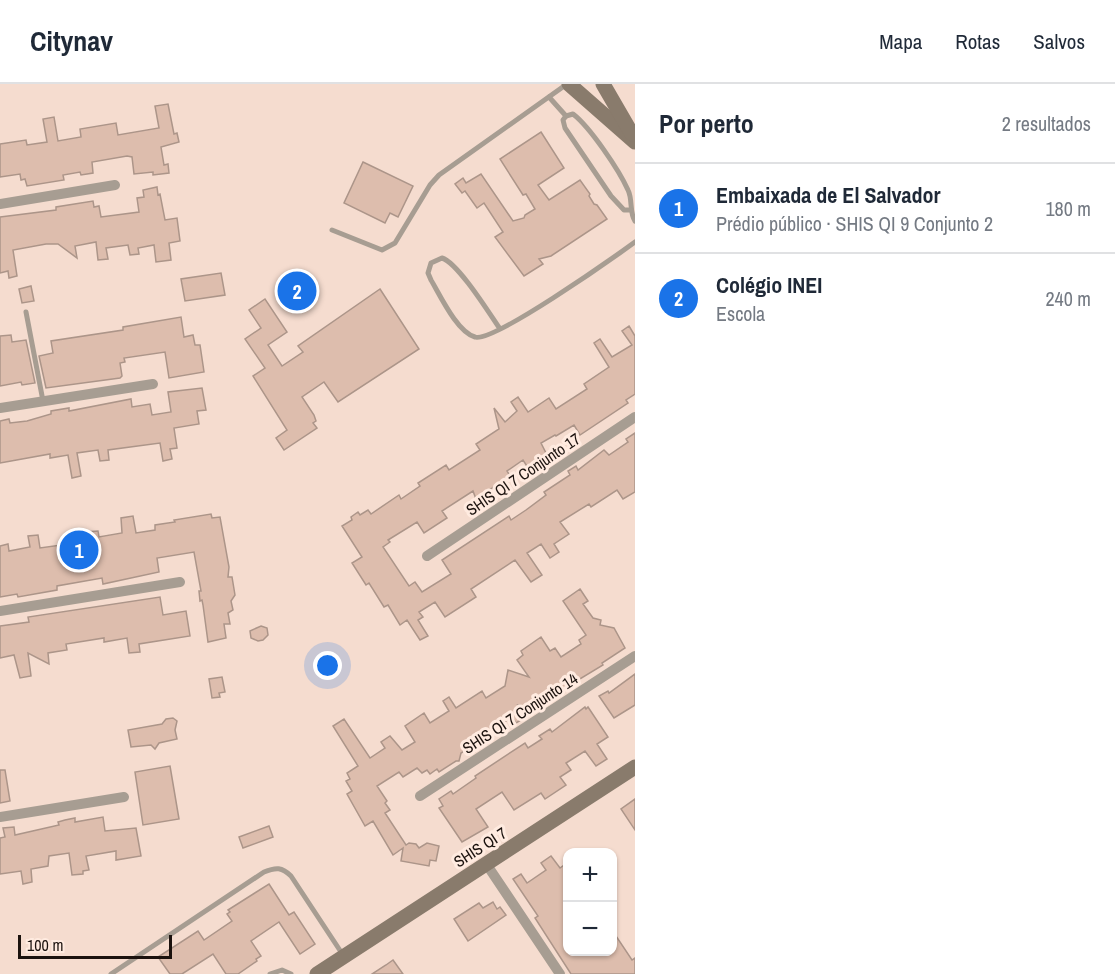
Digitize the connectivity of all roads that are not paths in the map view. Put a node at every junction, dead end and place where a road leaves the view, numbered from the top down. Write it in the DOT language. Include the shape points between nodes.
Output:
graph roads {
  1 [pos="568,84"];
  2 [pos="603,84"];
  3 [pos="549,97"];
  4 [pos="566,116"];
  5 [pos="635,141"];
  6 [pos="115,185"];
  7 [pos="0,204"];
  8 [pos="631,210"];
  9 [pos="635,221"];
  10 [pos="332,231"];
  11 [pos="635,242"];
  12 [pos="26,312"];
  13 [pos="500,328"];
  14 [pos="153,384"];
  15 [pos="43,401"];
  16 [pos="0,408"];
  17 [pos="635,417"];
  18 [pos="427,556"];
  19 [pos="180,582"];
  20 [pos="0,611"];
  21 [pos="635,656"];
  22 [pos="635,767"];
  23 [pos="420,796"];
  24 [pos="124,797"];
  25 [pos="0,817"];
  26 [pos="487,865"];
  27 [pos="337,965"];
  28 [pos="111,974"];
  29 [pos="270,974"];
  30 [pos="291,974"];
  31 [pos="317,974"];
  32 [pos="560,974"];
  1 -- 3 [label="lane"];
  1 -- 5 [label="street"];
  2 -- 5 [label="street"];
  3 -- 4 [label="lane"];
  3 -- 10 [label="lane" via="439,175 390,248 382,250"];
  4 -- 8 [label="lane" via="565,128 611,196 624,210"];
  4 -- 8 [label="lane" via="573,114 592,136 629,191"];
  6 -- 7 [label="street"];
  8 -- 9 [label="lane"];
  11 -- 13 [label="lane"];
  12 -- 15 [label="lane"];
  13 -- 13 [label="lane" via="485,337 467,333 430,280 431,263 442,258 458,270"];
  14 -- 15 [label="street"];
  15 -- 16 [label="street"];
  17 -- 18 [label="street, SHIS QI 7 Conjunto 17"];
  19 -- 20 [label="street"];
  21 -- 23 [label="street, SHIS QI 7 Conjunto 14"];
  22 -- 26 [label="street, SHIS QI 7"];
  24 -- 25 [label="street"];
  26 -- 27 [label="street, SHIS QI 7"];
  26 -- 32 [label="street"];
  27 -- 28 [label="lane" via="291,876 281,868 273,868"];
  27 -- 31 [label="street, SHIS QI 7"];
  29 -- 30 [label="lane" via="282,970"];
}
